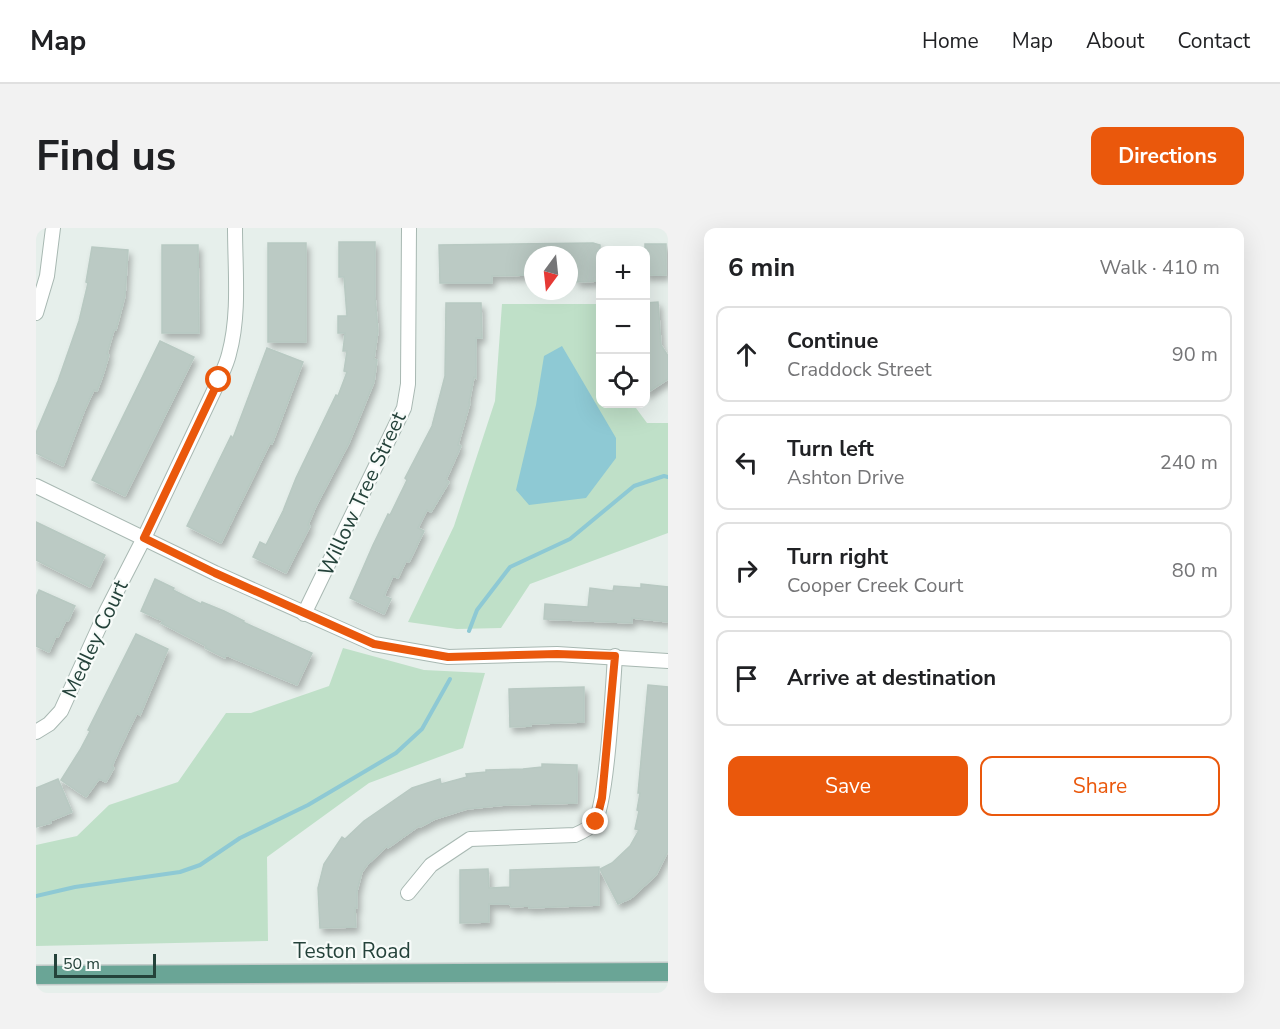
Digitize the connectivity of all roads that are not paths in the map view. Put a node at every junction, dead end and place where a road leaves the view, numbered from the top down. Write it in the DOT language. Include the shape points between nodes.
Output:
graph roads {
  1 [pos="53,228"];
  2 [pos="235,228"];
  3 [pos="409,228"];
  4 [pos="36,313"];
  5 [pos="36,486"];
  6 [pos="144,538"];
  7 [pos="304,614"];
  8 [pos="615,656"];
  9 [pos="668,661"];
  10 [pos="36,732"];
  11 [pos="408,893"];
  12 [pos="668,972"];
  13 [pos="36,975"];
  1 -- 4 [label="street" via="47,276"];
  2 -- 6 [label="street, Medley Court" via="235,296 229,353 208,406"];
  3 -- 7 [label="street, Willow Tree Street" via="408,384 404,408"];
  5 -- 6 [label="street"];
  6 -- 7 [label="street"];
  6 -- 10 [label="street, Medley Court" via="61,711"];
  7 -- 8 [label="street" via="374,644 448,657"];
  8 -- 9 [label="street"];
  8 -- 11 [label="street" via="602,798 596,822 575,835 470,838 431,865"];
  12 -- 13 [label="main road, Teston Road"];
}
